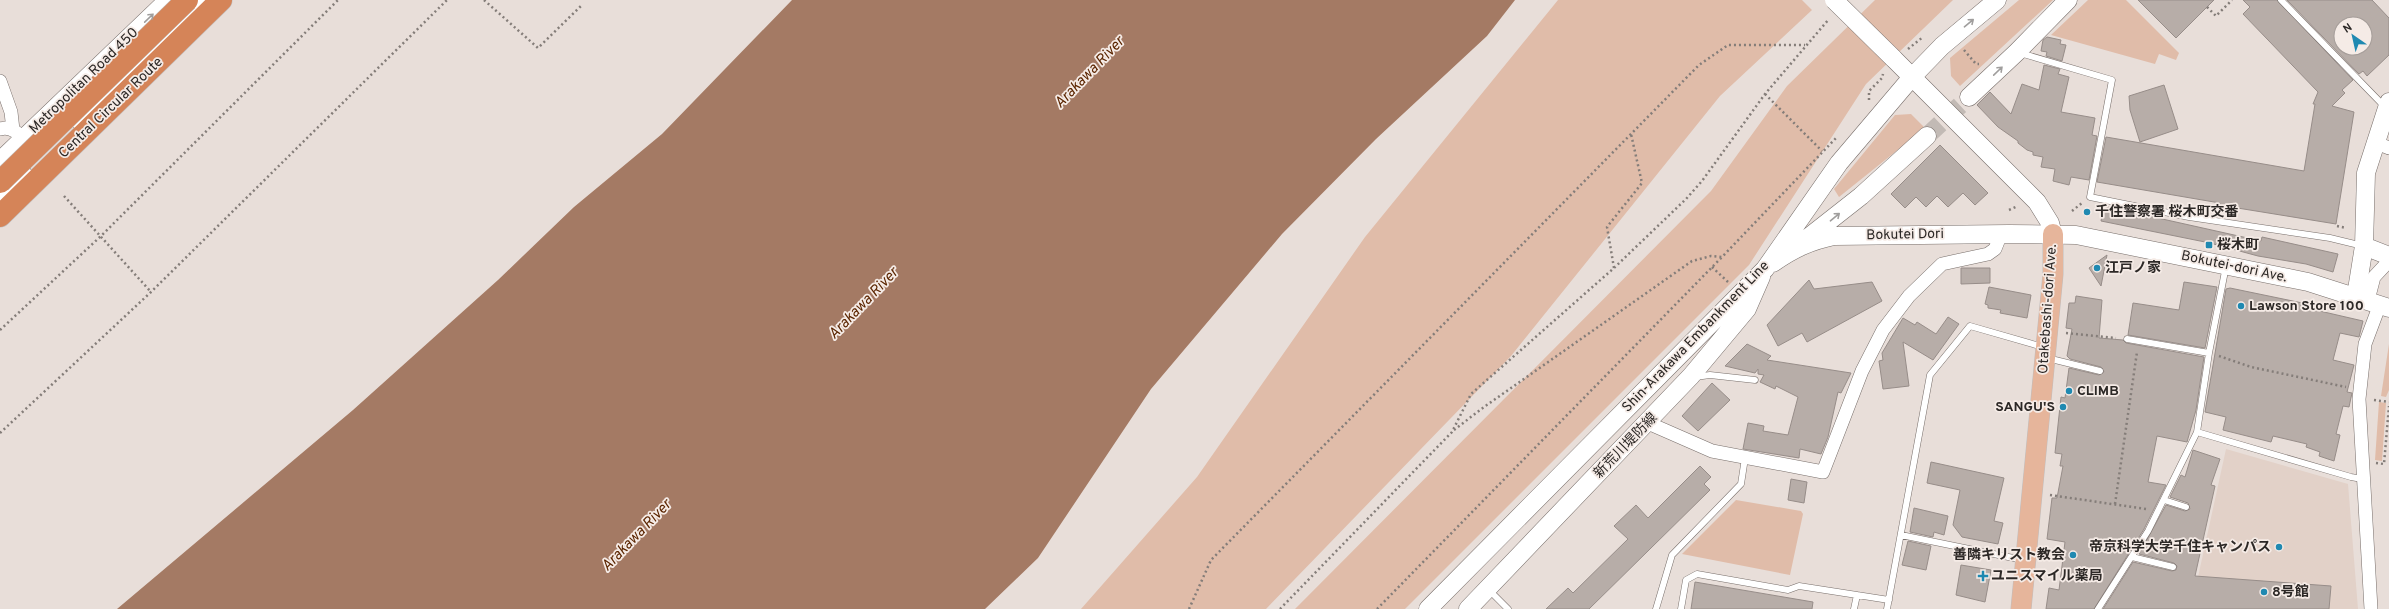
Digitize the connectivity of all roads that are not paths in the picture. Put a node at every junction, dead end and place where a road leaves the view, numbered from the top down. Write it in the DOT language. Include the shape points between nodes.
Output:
graph roads {
  1 [pos="168,0"];
  2 [pos="187,0"];
  3 [pos="203,0"];
  4 [pos="221,0"];
  5 [pos="1997,0"];
  6 [pos="2068,0"];
  7 [pos="2281,0"];
  8 [pos="1833,8"];
  9 [pos="2017,52"];
  10 [pos="1912,77"];
  11 [pos="0,81"];
  12 [pos="1969,97"];
  13 [pos="2388,105"];
  14 [pos="12,133"];
  15 [pos="1927,136"];
  16 [pos="2382,145"];
  17 [pos="41,157"];
  18 [pos="0,162"];
  19 [pos="0,182"];
  20 [pos="0,197"];
  21 [pos="0,216"];
  22 [pos="2001,234"];
  23 [pos="2053,234"];
  24 [pos="2364,246"];
  25 [pos="1793,249"];
  26 [pos="2389,256"];
  27 [pos="2389,261"];
  28 [pos="2226,265"];
  29 [pos="1764,269"];
  30 [pos="2373,302"];
  31 [pos="2127,339"];
  32 [pos="2046,353"];
  33 [pos="2209,353"];
  34 [pos="2100,371"];
  35 [pos="1691,376"];
  36 [pos="1755,380"];
  37 [pos="1648,423"];
  38 [pos="2197,432"];
  39 [pos="1744,458"];
  40 [pos="2362,479"];
  41 [pos="2164,500"];
  42 [pos="2186,507"];
  43 [pos="1901,535"];
  44 [pos="2132,557"];
  45 [pos="2026,560"];
  46 [pos="2173,567"];
  47 [pos="1488,589"];
  48 [pos="1857,595"];
  49 [pos="1889,600"];
  50 [pos="1428,609"];
  51 [pos="1468,609"];
  52 [pos="1508,609"];
  53 [pos="1656,609"];
  54 [pos="1681,609"];
  55 [pos="1854,609"];
  56 [pos="1887,609"];
  57 [pos="2021,609"];
  58 [pos="2098,609"];
  59 [pos="2371,609"];
  14 -- 1 [label="main road, Metropolitan Road 450, one-way"];
  2 -- 19 [label="highway, Central Circular Route, bridge"];
  3 -- 17 [label="main road, Metropolitan Road 450"];
  4 -- 21 [label="highway, Central Circular Route"];
  10 -- 5 [label="main road, Shin-Arakawa Embankment Line, one-way" via="1942,46"];
  6 -- 9 [label="main road"];
  7 -- 13 [label="lane"];
  8 -- 10 [label="main road, Otakebashi-dori Ave., bridge" via="1898,53"];
  12 -- 9 [label="main road, one-way"];
  9 -- 24 [label="lane" via="2112,80 2090,197 2189,217 2330,238"];
  10 -- 23 [label="main road, Otakebashi-dori Ave." via="2037,202 2050,223"];
  10 -- 29 [label="main road, Shin-Arakawa Embankment Line" via="1839,163"];
  11 -- 14 [label="street" via="11,112"];
  13 -- 16 [label="main road"];
  14 -- 17 [label="street"];
  14 -- 18 [label="main road, Metropolitan Road 450"];
  25 -- 15 [label="main road, one-way" via="1861,196"];
  16 -- 24 [label="main road" via="2366,173"];
  17 -- 20 [label="main road, Metropolitan Road 450"];
  22 -- 23 [label="main road, Bokutei Dori"];
  22 -- 25 [label="main road, Bokutei Dori" via="1834,236 1808,242"];
  22 -- 39 [label="street" via="1995,249 1988,254 1942,264 1909,296 1883,330 1862,371 1823,472"];
  23 -- 28 [label="main road, Bokutei-dori Ave." via="2096,238"];
  23 -- 32 [label="main road, Otakebashi-dori Ave." via="2053,274"];
  24 -- 26 [label="main road"];
  24 -- 30 [label="main road"];
  25 -- 29 [label="main road, Bokutei Dori"];
  27 -- 30 [label="street" via="2374,277"];
  28 -- 30 [label="main road, Bokutei-dori Ave." via="2308,282"];
  28 -- 33 [label="lane"];
  29 -- 35 [label="main road, 新荒川堤防線" via="1748,309"];
  29 -- 50 [label="main road, Shin-Arakawa Embankment Line"];
  30 -- 40 [label="street" via="2360,391"];
  31 -- 33 [label="lane"];
  32 -- 34 [label="lane"];
  32 -- 43 [label="lane" via="1970,326 1930,374"];
  32 -- 45 [label="main road, Otakebashi-dori Ave."];
  33 -- 38 [label="lane"];
  35 -- 36 [label="lane" via="1698,378 1710,375"];
  35 -- 37 [label="main road, 新荒川堤防線"];
  37 -- 39 [label="street" via="1712,451"];
  37 -- 47 [label="main road, 新荒川堤防線"];
  38 -- 40 [label="lane"];
  38 -- 41 [label="lane"];
  39 -- 53 [label="lane" via="1741,484 1672,555"];
  40 -- 59 [label="street"];
  41 -- 42 [label="lane"];
  41 -- 44 [label="lane"];
  43 -- 45 [label="lane"];
  43 -- 49 [label="lane"];
  44 -- 46 [label="lane"];
  44 -- 58 [label="lane"];
  45 -- 57 [label="main road, Otakebashi-dori Ave."];
  47 -- 51 [label="main road, 新荒川堤防線"];
  47 -- 52 [label="lane"];
  48 -- 49 [label="lane"];
  48 -- 54 [label="lane" via="1799,586 1788,590 1697,574 1686,580"];
  48 -- 55 [label="lane"];
  49 -- 56 [label="lane"];
}
